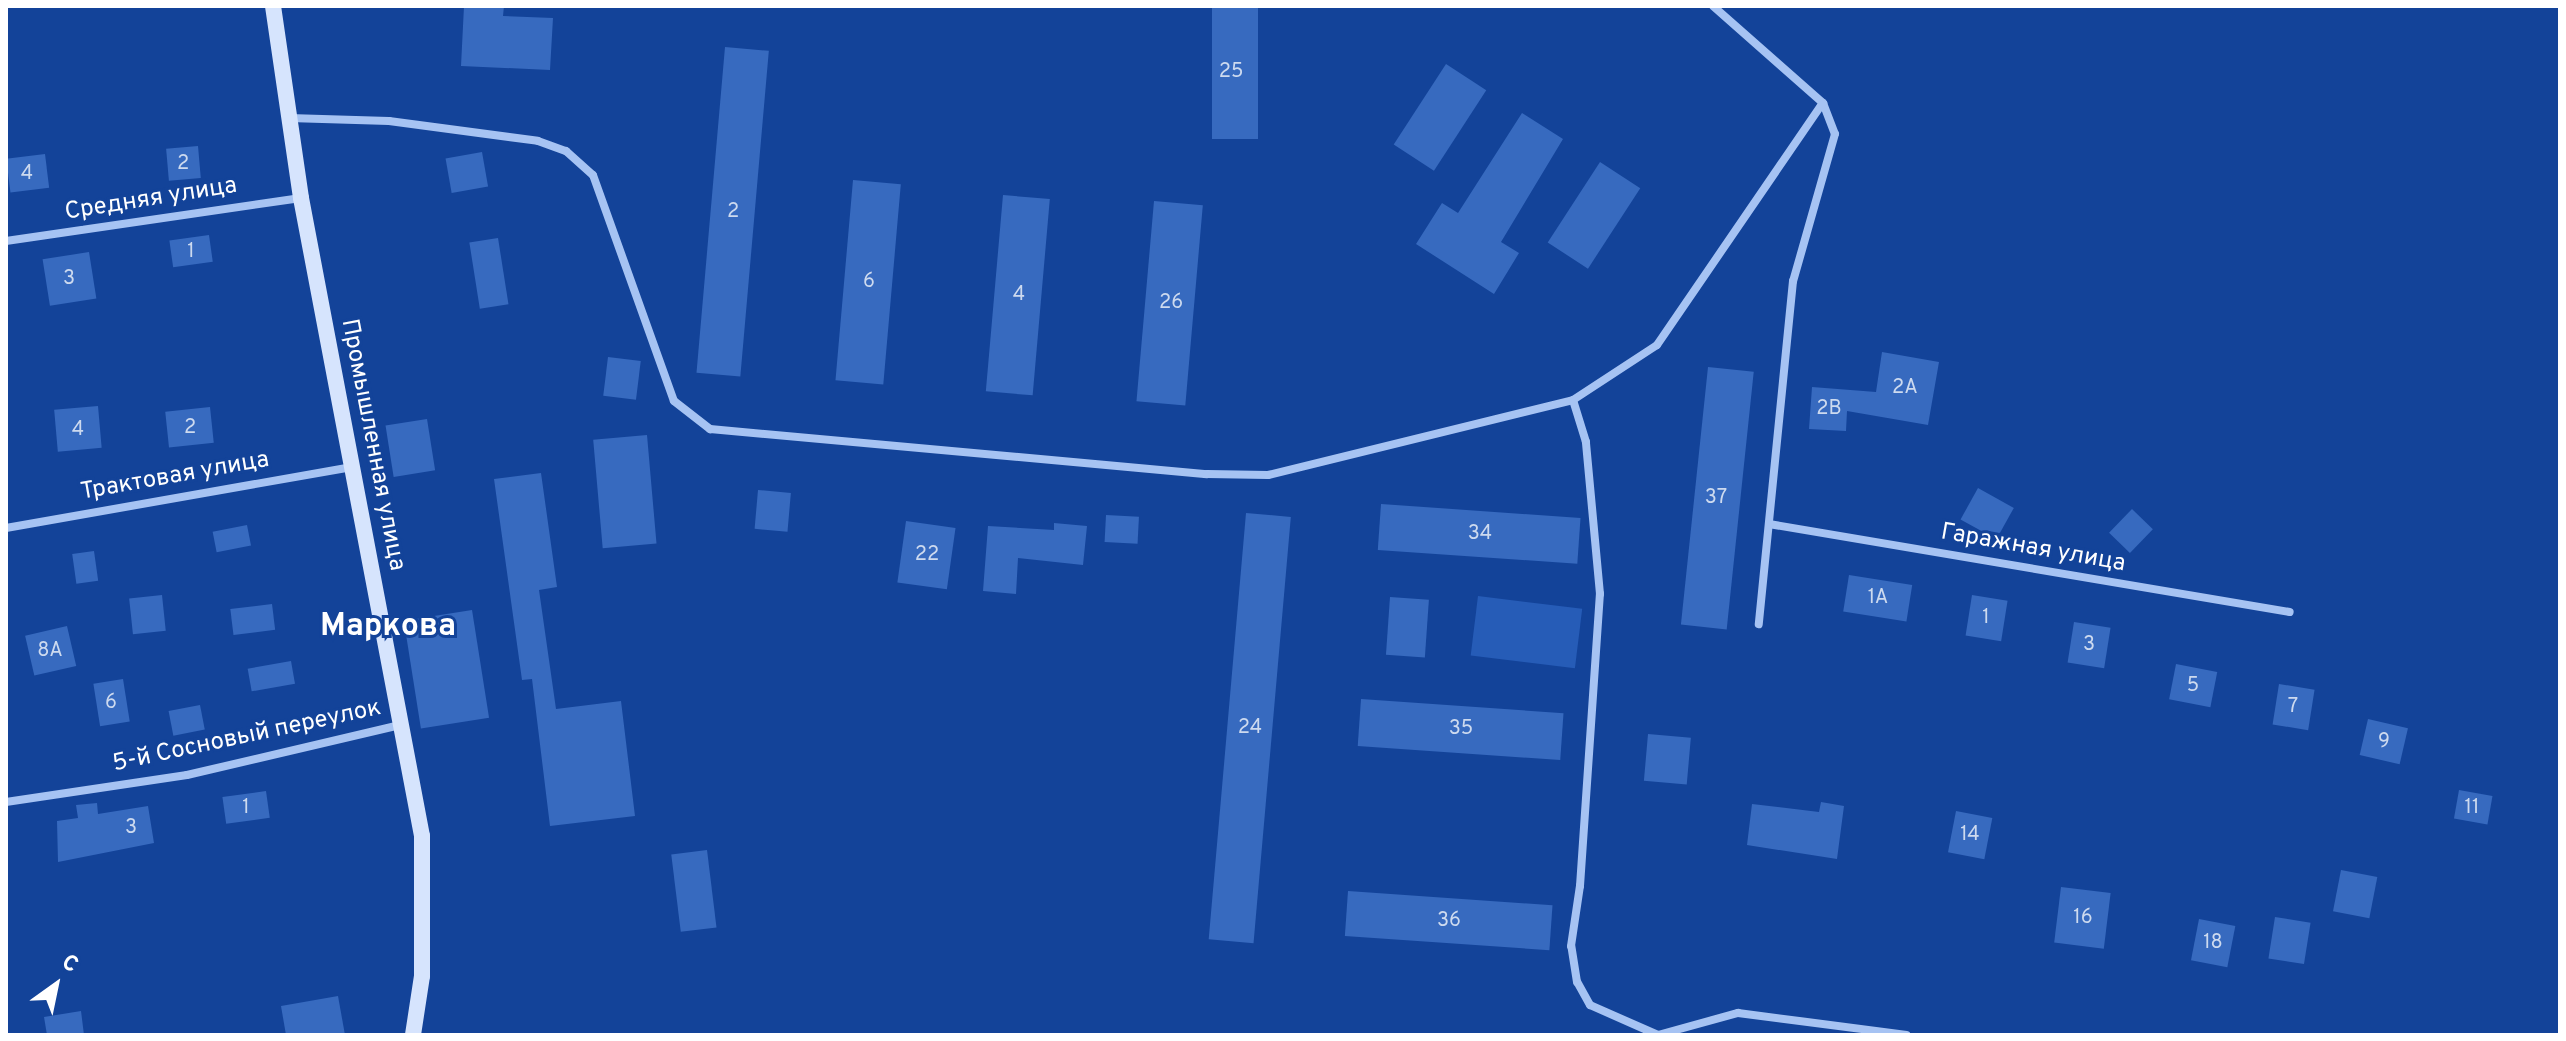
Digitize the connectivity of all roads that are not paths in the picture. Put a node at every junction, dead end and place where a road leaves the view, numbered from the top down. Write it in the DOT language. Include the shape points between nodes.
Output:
graph roads {
  1 [pos="273,6"];
  2 [pos="1713,6"];
  3 [pos="1823,103"];
  4 [pos="288,118"];
  5 [pos="301,198"];
  6 [pos="6,241"];
  7 [pos="1573,400"];
  8 [pos="351,467"];
  9 [pos="1769,524"];
  10 [pos="6,528"];
  11 [pos="2290,612"];
  12 [pos="1759,624"];
  13 [pos="402,725"];
  14 [pos="6,802"];
  15 [pos="413,1035"];
  16 [pos="1658,1035"];
  17 [pos="1907,1035"];
  1 -- 4 [label="street, Промышленная улица"];
  2 -- 3 [label="street"];
  3 -- 7 [label="street" via="1657,345"];
  3 -- 9 [label="street" via="1835,134 1793,281"];
  4 -- 5 [label="street, Промышленная улица"];
  4 -- 7 [label="street" via="389,121 538,141 566,151 593,175 674,401 710,429 1192,473 1268,475"];
  5 -- 6 [label="street, Средняя улица"];
  5 -- 8 [label="street, Промышленная улица"];
  7 -- 16 [label="street" via="1586,442 1600,594 1580,886 1571,946 1577,982 1590,1005"];
  8 -- 10 [label="street, Трактовая улица"];
  8 -- 13 [label="street, Промышленная улица"];
  9 -- 11 [label="street, Гаражная улица"];
  9 -- 12 [label="street"];
  13 -- 14 [label="street, 5-й Сосновый переулок" via="187,775"];
  13 -- 15 [label="street, Промышленная улица" via="423,870 422,976"];
  16 -- 17 [label="street" via="1738,1013"];
}
